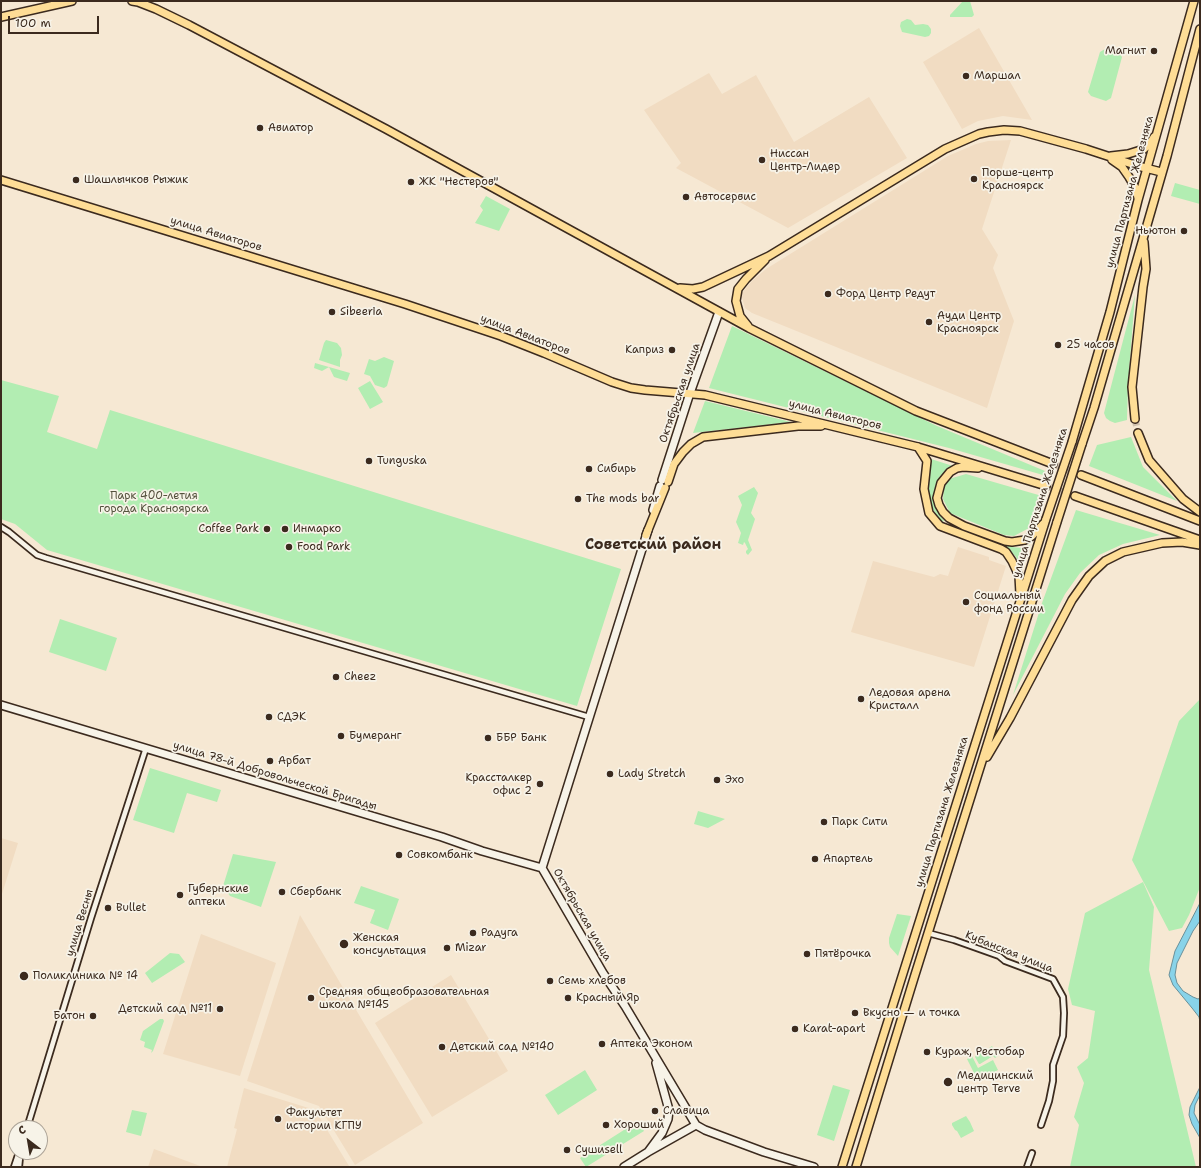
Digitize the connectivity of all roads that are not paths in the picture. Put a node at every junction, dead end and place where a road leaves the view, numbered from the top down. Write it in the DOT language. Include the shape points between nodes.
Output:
graph roads {
  1 [pos="72,1"];
  2 [pos="132,1"];
  3 [pos="1194,1"];
  4 [pos="1,17"];
  5 [pos="1200,29"];
  6 [pos="1158,130"];
  7 [pos="1107,156"];
  8 [pos="1147,168"];
  9 [pos="1162,172"];
  10 [pos="1,180"];
  11 [pos="1138,200"];
  12 [pos="1143,237"];
  13 [pos="769,256"];
  14 [pos="678,288"];
  15 [pos="719,312"];
  16 [pos="749,328"];
  17 [pos="690,393"];
  18 [pos="1135,419"];
  19 [pos="832,426"];
  20 [pos="1138,433"];
  21 [pos="918,447"];
  22 [pos="1053,464"];
  23 [pos="992,469"];
  24 [pos="1082,475"];
  25 [pos="664,484"];
  26 [pos="1046,486"];
  27 [pos="1075,496"];
  28 [pos="1200,512"];
  29 [pos="1046,519"];
  30 [pos="1200,521"];
  31 [pos="1,527"];
  32 [pos="646,535"];
  33 [pos="1200,540"];
  34 [pos="1200,545"];
  35 [pos="1020,605"];
  36 [pos="1,705"];
  37 [pos="589,717"];
  38 [pos="146,748"];
  39 [pos="981,768"];
  40 [pos="542,868"];
  41 [pos="928,933"];
  42 [pos="655,1057"];
  43 [pos="28,1120"];
  44 [pos="696,1125"];
  45 [pos="1041,1125"];
  46 [pos="648,1152"];
  47 [pos="1032,1154"];
  48 [pos="624,1167"];
  49 [pos="814,1167"];
  50 [pos="842,1167"];
  51 [pos="856,1167"];
  52 [pos="1027,1167"];
  1 -- 4 [label="main road"];
  2 -- 14 [label="main road" via="189,25 386,128"];
  3 -- 6 [label="main road, улица Партизана Железняка"];
  5 -- 9 [label="main road, улица Партизана Железняка"];
  6 -- 7 [label="main road" via="1144,149"];
  6 -- 8 [label="main road, улица Партизана Железняка"];
  7 -- 8 [label="main road"];
  7 -- 11 [label="main road" via="1122,167 1136,189"];
  7 -- 13 [label="main road" via="1020,131 1004,130 979,134 945,149"];
  8 -- 9 [label="main road"];
  8 -- 11 [label="main road, улица Партизана Железняка"];
  9 -- 12 [label="main road, улица Партизана Железняка"];
  10 -- 17 [label="main road, улица Авиаторов" via="405,304 501,336 612,382 638,389"];
  11 -- 29 [label="main road, улица Партизана Железняка, bridge" via="1110,312 1072,442"];
  12 -- 18 [label="main road" via="1146,270 1132,387"];
  12 -- 39 [label="main road, улица Партизана Железняка, bridge" via="1094,408"];
  13 -- 14 [label="main road" via="703,287"];
  13 -- 16 [label="main road" via="738,289 736,301 740,316"];
  14 -- 15 [label="main road"];
  15 -- 16 [label="main road"];
  15 -- 17 [label="street, Октябрьская улица"];
  16 -- 22 [label="main road" via="916,411"];
  17 -- 19 [label="main road, улица Авиаторов"];
  17 -- 25 [label="street, Октябрьская улица"];
  19 -- 21 [label="main road, улица Авиаторов"];
  19 -- 25 [label="main road" via="798,426 703,438 683,452"];
  20 -- 28 [label="main road" via="1149,460 1183,499"];
  21 -- 23 [label="main road, улица Авиаторов"];
  21 -- 35 [label="main road" via="927,461 924,489 929,513 940,526 1006,552 1019,576"];
  23 -- 26 [label="main road, улица Авиаторов"];
  23 -- 29 [label="main road" via="957,468 945,477 938,498 939,505 949,518 964,526 1012,542 1032,536"];
  24 -- 30 [label="main road"];
  25 -- 32 [label="main road"];
  27 -- 33 [label="main road"];
  29 -- 35 [label="main road, улица Партизана Железняка"];
  31 -- 37 [label="street" via="37,555 46,558"];
  32 -- 37 [label="street, Октябрьская улица"];
  34 -- 39 [label="main road" via="1182,542 1162,543 1123,552 1105,561 1089,576 1072,600"];
  35 -- 50 [label="main road, улица Партизана Железняка"];
  36 -- 38 [label="street, улица 78-й Добровольческой Бригады"];
  37 -- 40 [label="street, Октябрьская улица"];
  38 -- 40 [label="street, улица 78-й Добровольческой Бригады"];
  38 -- 43 [label="street, улица Весны"];
  39 -- 41 [label="main road, улица Партизана Железняка"];
  40 -- 42 [label="street, Октябрьская улица"];
  41 -- 45 [label="street, Кубанская улица" via="999,956 1005,961 1054,979 1063,997 1063,1036 1054,1065 1049,1101"];
  41 -- 51 [label="main road, улица Партизана Железняка"];
  42 -- 44 [label="street, Октябрьская улица"];
  42 -- 46 [label="street" via="669,1110 662,1133"];
  44 -- 46 [label="street"];
  44 -- 49 [label="street" via="764,1152"];
  46 -- 48 [label="street"];
  47 -- 52 [label="street"];
}
